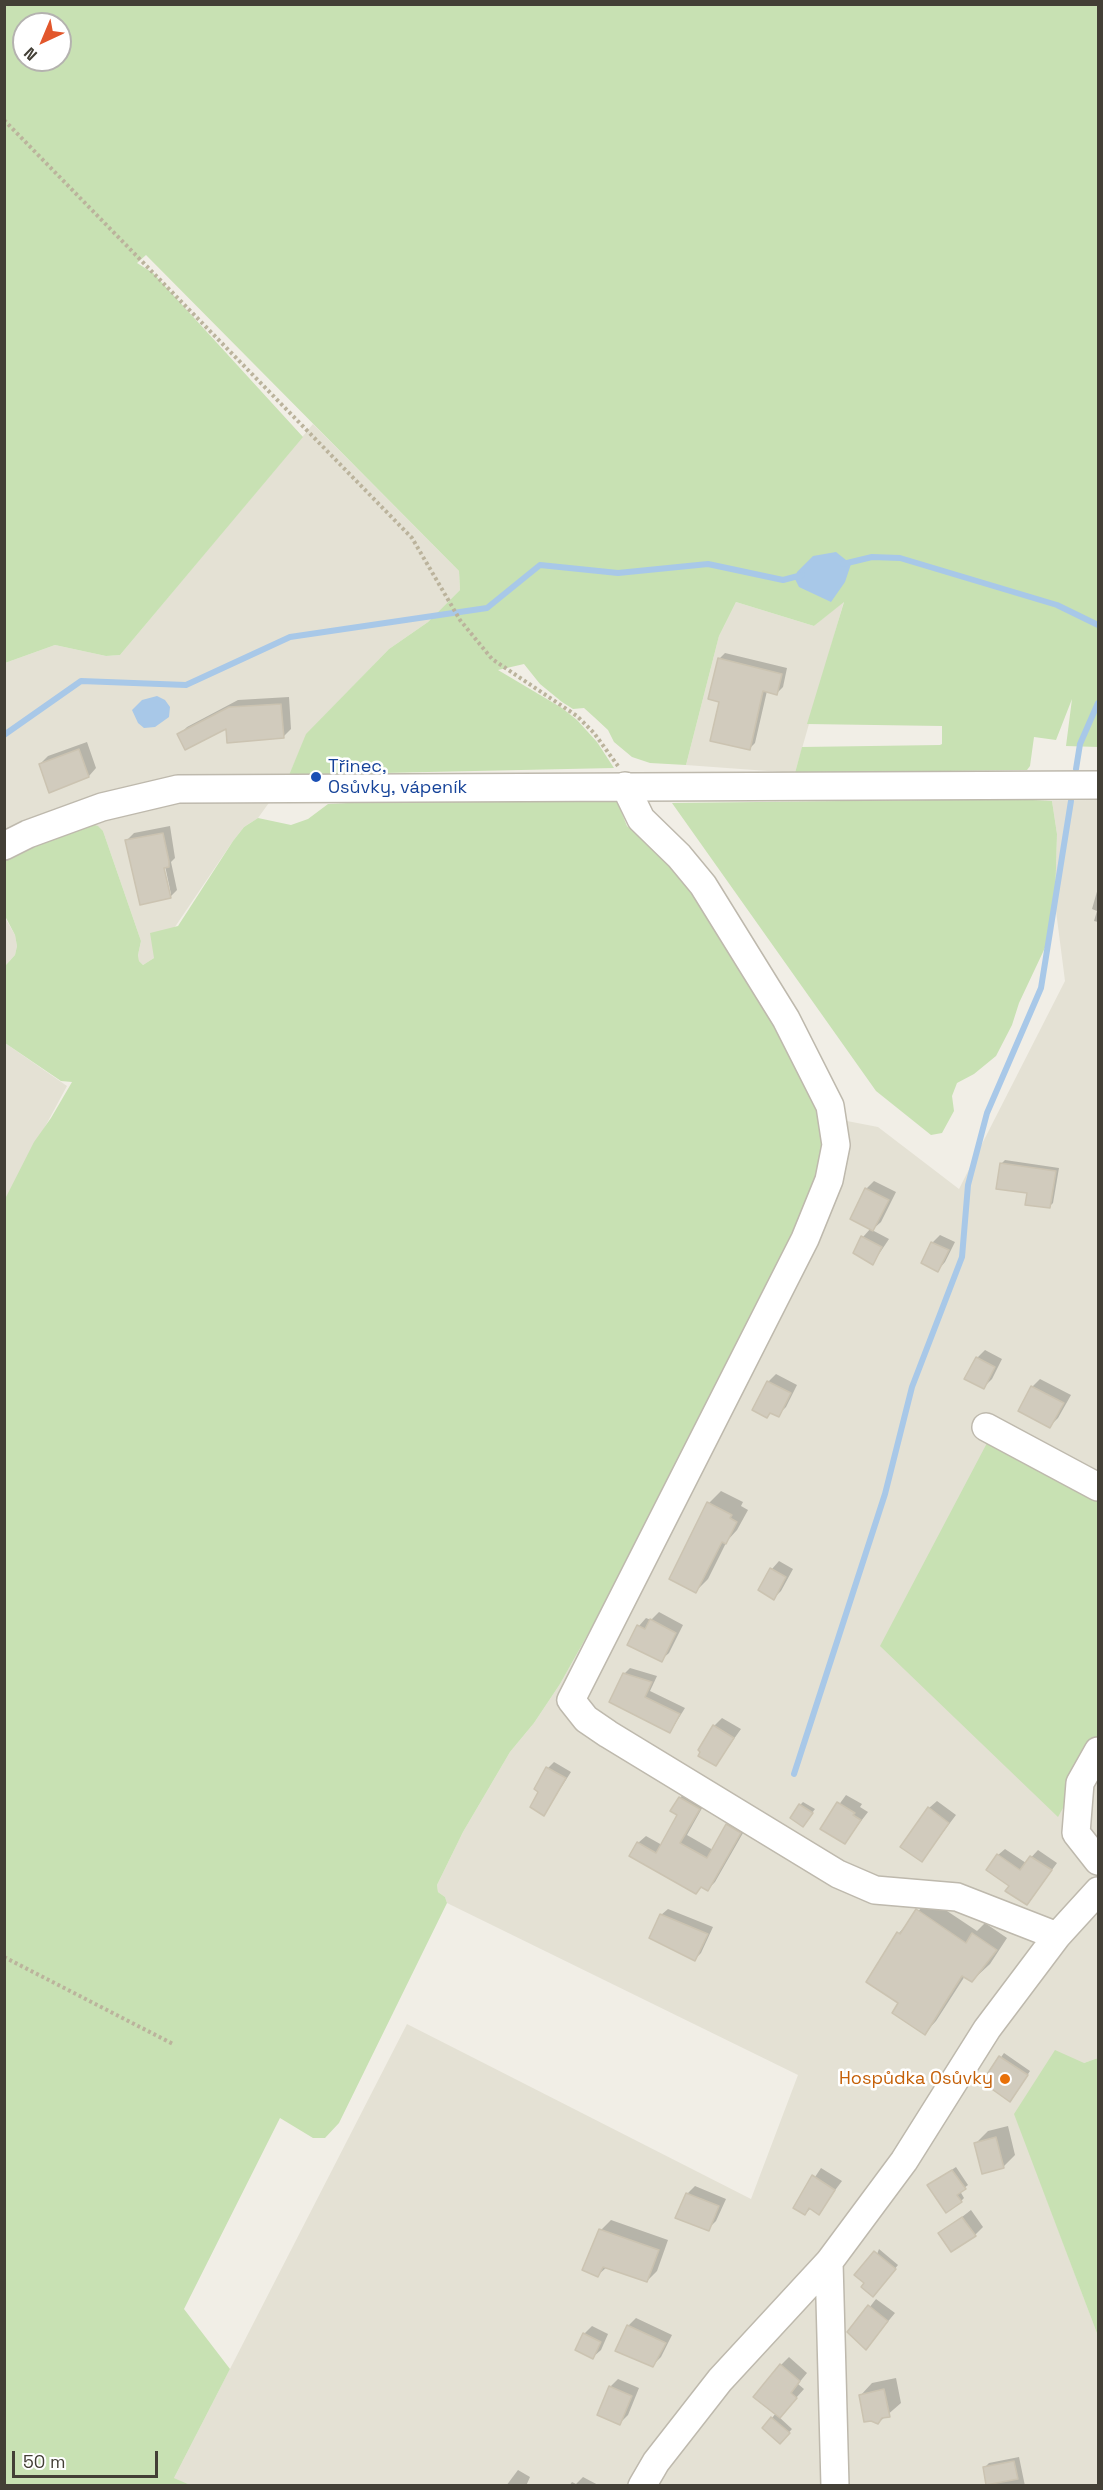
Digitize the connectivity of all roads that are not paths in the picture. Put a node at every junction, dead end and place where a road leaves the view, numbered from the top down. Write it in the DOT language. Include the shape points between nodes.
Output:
graph roads {
  1 [pos="1098,785"];
  2 [pos="625,786"];
  3 [pos="4,846"];
  4 [pos="986,1426"];
  5 [pos="1098,1487"];
  6 [pos="1098,1751"];
  7 [pos="1098,1861"];
  8 [pos="1098,1891"];
  9 [pos="1057,1936"];
  10 [pos="829,2262"];
  11 [pos="642,2486"];
  12 [pos="835,2486"];
  1 -- 2 [label="street"];
  2 -- 3 [label="street" via="178,789 102,807"];
  2 -- 9 [label="street" via="641,819 703,885 786,1019 830,1106 836,1145 829,1180 805,1239 571,1700 586,1719 608,1734 838,1874 875,1890 957,1897"];
  4 -- 5 [label="street"];
  6 -- 7 [label="street" via="1080,1783 1076,1833"];
  8 -- 9 [label="street"];
  9 -- 10 [label="street" via="987,2028 904,2161"];
  10 -- 11 [label="street" via="720,2380"];
  10 -- 12 [label="street"];
}
